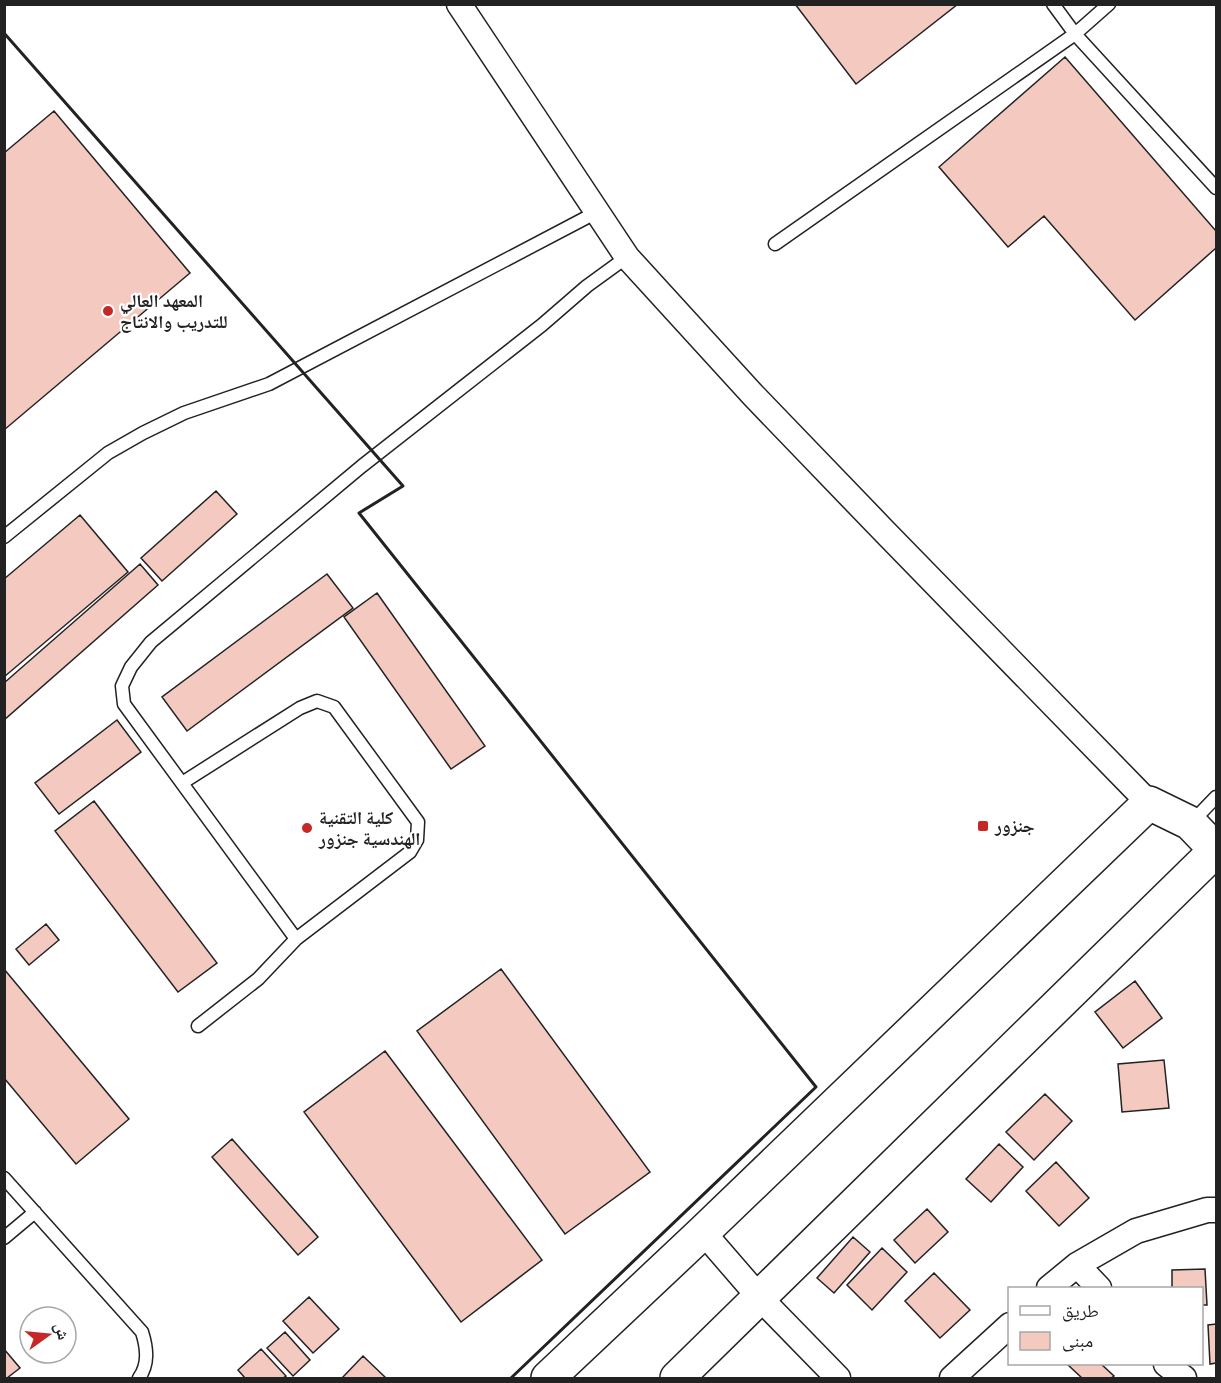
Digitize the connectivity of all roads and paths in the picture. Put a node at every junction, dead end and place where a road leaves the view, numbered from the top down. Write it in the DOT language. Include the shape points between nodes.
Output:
graph roads {
  1 [pos="459,4"];
  2 [pos="1053,4"];
  3 [pos="1109,4"];
  4 [pos="1075,34"];
  5 [pos="1216,188"];
  6 [pos="597,212"];
  7 [pos="775,244"];
  8 [pos="627,257"];
  9 [pos="4,537"];
  10 [pos="182,783"];
  11 [pos="1216,797"];
  12 [pos="1149,803"];
  13 [pos="1190,823"];
  14 [pos="1216,850"];
  15 [pos="296,939"];
  16 [pos="198,1026"];
  17 [pos="4,1178"];
  18 [pos="1216,1210"];
  19 [pos="34,1212"];
  20 [pos="703,1232"];
  21 [pos="4,1238"];
  22 [pos="1077,1265"];
  23 [pos="1050,1287"];
  24 [pos="1098,1287"];
  25 [pos="760,1298"];
  26 [pos="1008,1327"];
  27 [pos="1167,1365"];
  28 [pos="139,1378"];
  29 [pos="548,1378"];
  30 [pos="677,1378"];
  31 [pos="838,1378"];
  32 [pos="952,1378"];
  33 [pos="1184,1378"];
  1 -- 6 [label="street"];
  2 -- 4 [label="lane"];
  3 -- 4 [label="lane"];
  4 -- 5 [label="lane"];
  4 -- 7 [label="lane"];
  6 -- 8 [label="street"];
  6 -- 9 [label="lane" via="269,384 184,413 143,433 108,453"];
  8 -- 10 [label="lane" via="362,466 151,642 122,686 124,704"];
  8 -- 12 [label="street" via="753,395"];
  10 -- 15 [label="lane"];
  10 -- 15 [label="lane" via="300,708 317,701 334,707 418,822 417,840 410,852"];
  11 -- 13 [label="lane"];
  12 -- 13 [label="street"];
  12 -- 20 [label="street"];
  13 -- 14 [label="street"];
  14 -- 25 [label="street"];
  15 -- 16 [label="lane" via="258,979"];
  17 -- 19 [label="lane"];
  18 -- 22 [label="street" via="1136,1231"];
  19 -- 21 [label="lane"];
  19 -- 28 [label="lane" via="142,1332 146,1361"];
  20 -- 25 [label="street"];
  20 -- 29 [label="street"];
  22 -- 23 [label="street"];
  22 -- 24 [label="street"];
  25 -- 30 [label="street"];
  25 -- 31 [label="street"];
  26 -- 32 [label="street"];
  27 -- 33 [label="street"];
}
